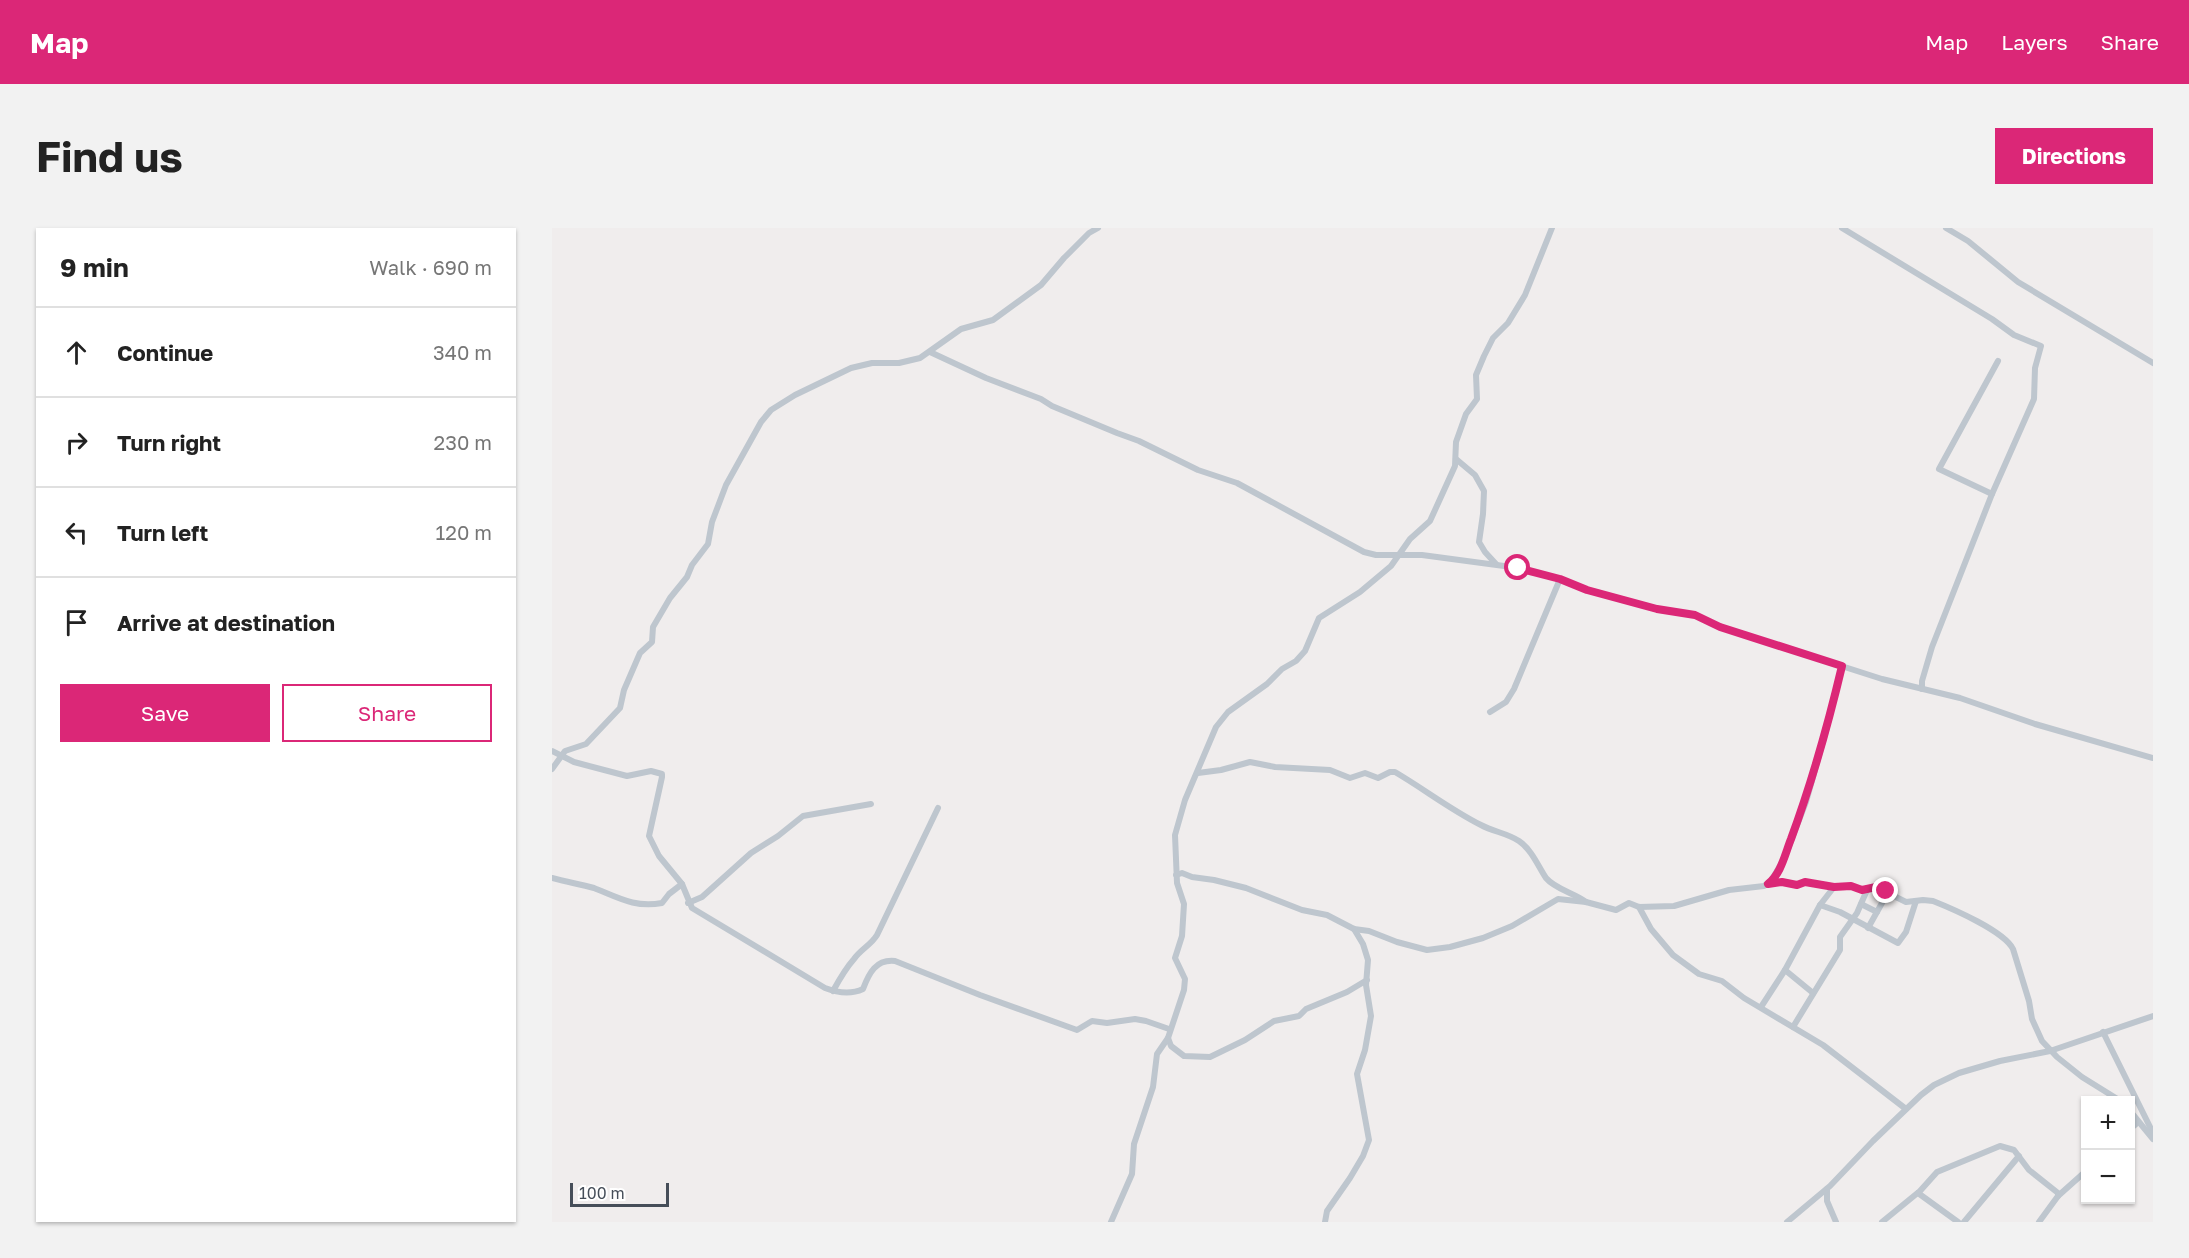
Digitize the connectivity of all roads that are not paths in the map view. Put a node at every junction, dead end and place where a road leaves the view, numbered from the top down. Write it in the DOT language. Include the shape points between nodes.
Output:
graph roads {
  1 [pos="1098,228"];
  2 [pos="1552,228"];
  3 [pos="1842,228"];
  4 [pos="1946,228"];
  5 [pos="930,352"];
  6 [pos="1998,361"];
  7 [pos="2153,363"];
  8 [pos="1456,459"];
  9 [pos="1992,494"];
  10 [pos="1400,555"];
  11 [pos="1496,565"];
  12 [pos="1560,579"];
  13 [pos="1842,666"];
  14 [pos="1922,689"];
  15 [pos="1490,712"];
  16 [pos="552,751"];
  17 [pos="561,756"];
  18 [pos="2153,758"];
  19 [pos="552,769"];
  20 [pos="1198,773"];
  21 [pos="871,804"];
  22 [pos="938,808"];
  23 [pos="1176,875"];
  24 [pos="552,878"];
  25 [pos="682,884"];
  26 [pos="1768,884"];
  27 [pos="1834,887"];
  28 [pos="1867,890"];
  29 [pos="1886,891"];
  30 [pos="1916,901"];
  31 [pos="1586,902"];
  32 [pos="688,903"];
  33 [pos="1861,904"];
  34 [pos="1820,905"];
  35 [pos="1639,907"];
  36 [pos="1877,912"];
  37 [pos="1853,920"];
  38 [pos="1868,928"];
  39 [pos="1354,929"];
  40 [pos="1785,970"];
  41 [pos="1367,980"];
  42 [pos="833,991"];
  43 [pos="1814,993"];
  44 [pos="1761,1006"];
  45 [pos="2153,1016"];
  46 [pos="1793,1027"];
  47 [pos="1169,1029"];
  48 [pos="2103,1032"];
  49 [pos="1168,1038"];
  50 [pos="2050,1051"];
  51 [pos="2114,1096"];
  52 [pos="1906,1109"];
  53 [pos="2135,1117"];
  54 [pos="2153,1133"];
  55 [pos="2153,1139"];
  56 [pos="2019,1156"];
  57 [pos="2081,1175"];
  58 [pos="1830,1186"];
  59 [pos="1918,1192"];
  60 [pos="2058,1196"];
  61 [pos="1111,1222"];
  62 [pos="1325,1222"];
  63 [pos="1787,1222"];
  64 [pos="1836,1222"];
  65 [pos="1882,1222"];
  66 [pos="1958,1222"];
  67 [pos="1964,1222"];
  68 [pos="2039,1222"];
  1 -- 5 [label="street" via="1025,298 993,320 951,334"];
  2 -- 8 [label="street" via="1525,295 1508,323 1493,338 1476,375 1477,399 1457,438"];
  3 -- 9 [label="street" via="2014,335 2041,346 2035,368 2034,399"];
  4 -- 7 [label="street" via="2018,282"];
  5 -- 10 [label="street" via="1198,470 1237,483 1355,549 1376,555"];
  5 -- 17 [label="street" via="910,361 850,368 771,410 726,485 708,544 653,627 652,642 640,653 624,690 621,708 586,744"];
  6 -- 9 [label="street" via="1940,469"];
  8 -- 10 [label="street" via="1430,521 1410,539"];
  8 -- 11 [label="street" via="1475,475 1484,491 1478,537"];
  9 -- 14 [label="street" via="1932,647"];
  10 -- 11 [label="street"];
  10 -- 20 [label="street" via="1360,591 1319,618 1305,651 1296,661 1222,718"];
  11 -- 12 [label="street"];
  12 -- 13 [label="street" via="1657,609 1695,615 1720,627"];
  12 -- 15 [label="street" via="1514,689 1506,702"];
  13 -- 14 [label="street"];
  13 -- 26 [label="street" via="1806,802 1784,859"];
  14 -- 18 [label="street"];
  16 -- 17 [label="street"];
  17 -- 19 [label="street"];
  17 -- 25 [label="street" via="627,776 651,771 662,774 649,836 659,856"];
  20 -- 23 [label="street" via="1175,835"];
  20 -- 31 [label="street" via="1250,762 1330,770 1350,778 1365,773 1378,778 1395,772 1442,804 1521,842 1553,884"];
  21 -- 32 [label="street" via="803,816 702,897"];
  22 -- 42 [label="street" via="877,935 852,960"];
  23 -- 39 [label="street" via="1246,888 1327,915"];
  23 -- 47 [label="street" via="1184,904 1176,958 1185,984"];
  24 -- 25 [label="street" via="646,906 662,903"];
  25 -- 32 [label="street"];
  26 -- 27 [label="street" via="1805,882"];
  26 -- 35 [label="street" via="1723,891 1674,906"];
  27 -- 28 [label="street"];
  27 -- 34 [label="street"];
  28 -- 29 [label="street" via="1876,887"];
  28 -- 33 [label="street"];
  29 -- 30 [label="street" via="1906,902"];
  29 -- 36 [label="street"];
  30 -- 38 [label="street" via="1899,942"];
  30 -- 50 [label="street" via="1929,900 1953,909 2010,943 2031,1019"];
  31 -- 35 [label="street" via="1613,910 1629,903"];
  31 -- 39 [label="street" via="1558,899 1484,938 1438,950"];
  32 -- 42 [label="street" via="700,915"];
  33 -- 36 [label="street"];
  33 -- 37 [label="street"];
  34 -- 37 [label="street"];
  34 -- 40 [label="street"];
  35 -- 44 [label="street" via="1673,955 1699,974 1722,981"];
  36 -- 38 [label="street"];
  37 -- 38 [label="street"];
  37 -- 43 [label="street" via="1840,937 1840,950"];
  39 -- 41 [label="street" via="1368,954"];
  40 -- 43 [label="street"];
  40 -- 44 [label="street"];
  41 -- 49 [label="street" via="1305,1009 1299,1016 1276,1020 1210,1057 1184,1056"];
  41 -- 62 [label="street" via="1371,1016 1357,1074 1369,1140 1328,1210"];
  42 -- 47 [label="street" via="855,993 863,989 870,970 888,960 1077,1030 1092,1021 1135,1019"];
  43 -- 46 [label="street"];
  44 -- 46 [label="street"];
  45 -- 48 [label="street"];
  46 -- 52 [label="street" via="1834,1053"];
  47 -- 49 [label="street"];
  48 -- 50 [label="street"];
  48 -- 54 [label="street"];
  49 -- 61 [label="street" via="1157,1054 1153,1087 1134,1144 1131,1174"];
  50 -- 51 [label="street" via="2090,1083"];
  50 -- 52 [label="street" via="1959,1073 1934,1085"];
  52 -- 58 [label="street"];
  53 -- 55 [label="street"];
  56 -- 59 [label="street" via="2014,1150 1992,1148 1937,1172"];
  56 -- 60 [label="street"];
  56 -- 67 [label="street"];
  57 -- 60 [label="street"];
  58 -- 63 [label="street"];
  58 -- 64 [label="street" via="1826,1197"];
  59 -- 65 [label="street"];
  59 -- 66 [label="street"];
  60 -- 68 [label="street"];
}
